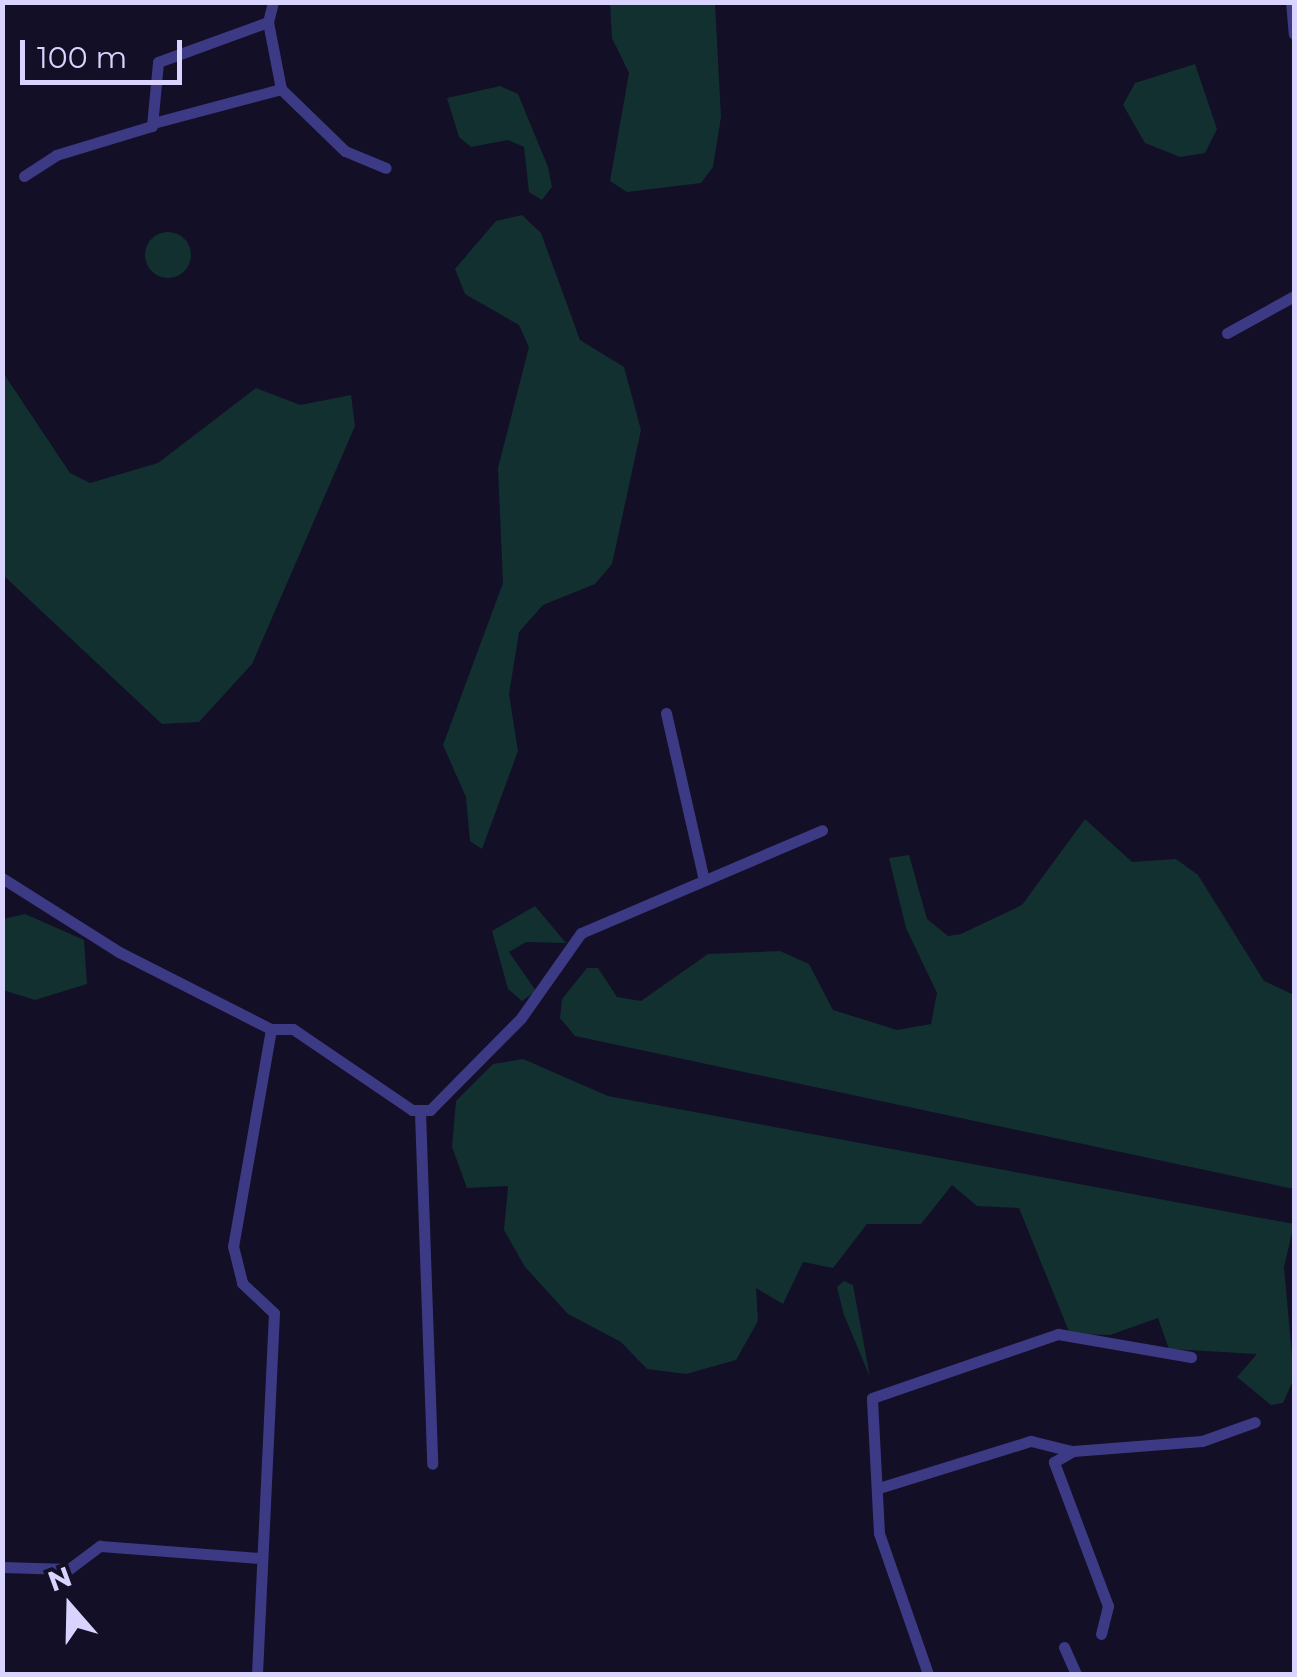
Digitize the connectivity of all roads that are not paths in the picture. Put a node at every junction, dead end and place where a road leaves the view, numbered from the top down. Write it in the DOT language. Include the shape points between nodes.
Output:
graph roads {
  1 [pos="273,2"];
  2 [pos="1291,2"];
  3 [pos="268,22"];
  4 [pos="1294,34"];
  5 [pos="281,89"];
  6 [pos="157,122"];
  7 [pos="386,168"];
  8 [pos="24,176"];
  9 [pos="1294,296"];
  10 [pos="1227,333"];
  11 [pos="666,713"];
  12 [pos="822,830"];
  13 [pos="2,878"];
  14 [pos="704,880"];
  15 [pos="272,1029"];
  16 [pos="420,1112"];
  17 [pos="1191,1356"];
  18 [pos="1255,1422"];
  19 [pos="1071,1451"];
  20 [pos="432,1464"];
  21 [pos="882,1487"];
  22 [pos="261,1558"];
  23 [pos="2,1567"];
  24 [pos="1101,1634"];
  25 [pos="1064,1647"];
  26 [pos="258,1674"];
  27 [pos="928,1674"];
  28 [pos="1076,1674"];
  1 -- 3 [label="street"];
  2 -- 4 [label="street"];
  3 -- 5 [label="street"];
  3 -- 6 [label="street" via="158,62"];
  5 -- 6 [label="street"];
  5 -- 7 [label="street" via="345,151"];
  6 -- 8 [label="street" via="56,155"];
  9 -- 10 [label="street"];
  11 -- 14 [label="street"];
  12 -- 14 [label="street"];
  13 -- 15 [label="street"];
  14 -- 16 [label="street" via="581,933 521,1018"];
  15 -- 16 [label="street" via="317,1042"];
  15 -- 22 [label="street" via="232,1246 242,1283 274,1313"];
  16 -- 20 [label="street"];
  17 -- 21 [label="street" via="1058,1334 880,1391 869,1410"];
  18 -- 19 [label="street" via="1193,1443"];
  19 -- 21 [label="street" via="1031,1441"];
  19 -- 24 [label="street" via="1052,1475 1108,1606"];
  21 -- 27 [label="street" via="880,1540"];
  22 -- 23 [label="street" via="100,1546 69,1568"];
  22 -- 26 [label="street"];
  25 -- 28 [label="street"];
}
